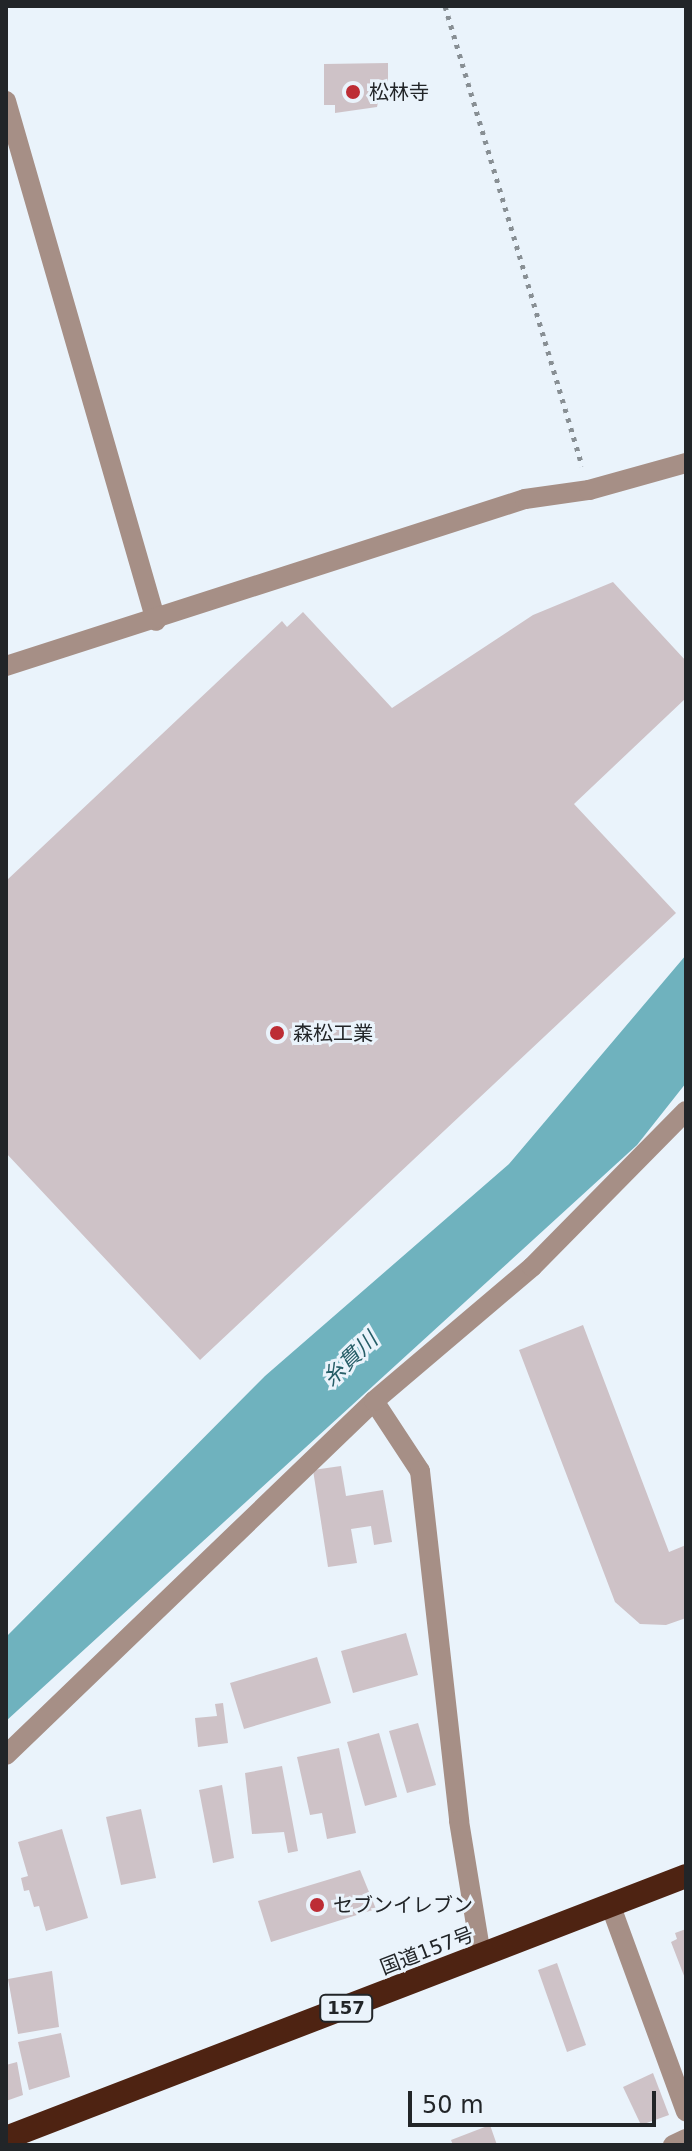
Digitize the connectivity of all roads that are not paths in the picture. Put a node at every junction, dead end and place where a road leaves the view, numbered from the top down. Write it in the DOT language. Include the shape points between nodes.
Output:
graph roads {
  1 [pos="6,101"];
  2 [pos="686,463"];
  3 [pos="156,621"];
  4 [pos="6,666"];
  5 [pos="686,1111"];
  6 [pos="374,1401"];
  7 [pos="6,1755"];
  8 [pos="686,1876"];
  9 [pos="610,1904"];
  10 [pos="481,1956"];
  11 [pos="686,2112"];
  12 [pos="6,2138"];
  13 [pos="686,2139"];
  14 [pos="673,2145"];
  1 -- 3 [label="street"];
  2 -- 3 [label="street" via="589,490 525,499"];
  3 -- 4 [label="street"];
  5 -- 6 [label="street" via="532,1267"];
  6 -- 7 [label="street"];
  6 -- 10 [label="street" via="420,1471 459,1821"];
  8 -- 9 [label="highway, 国道157号 / 157"];
  9 -- 10 [label="highway, 国道157号 / 157"];
  9 -- 11 [label="street"];
  10 -- 12 [label="highway, 国道157号 / 157"];
  13 -- 14 [label="street"];
}
